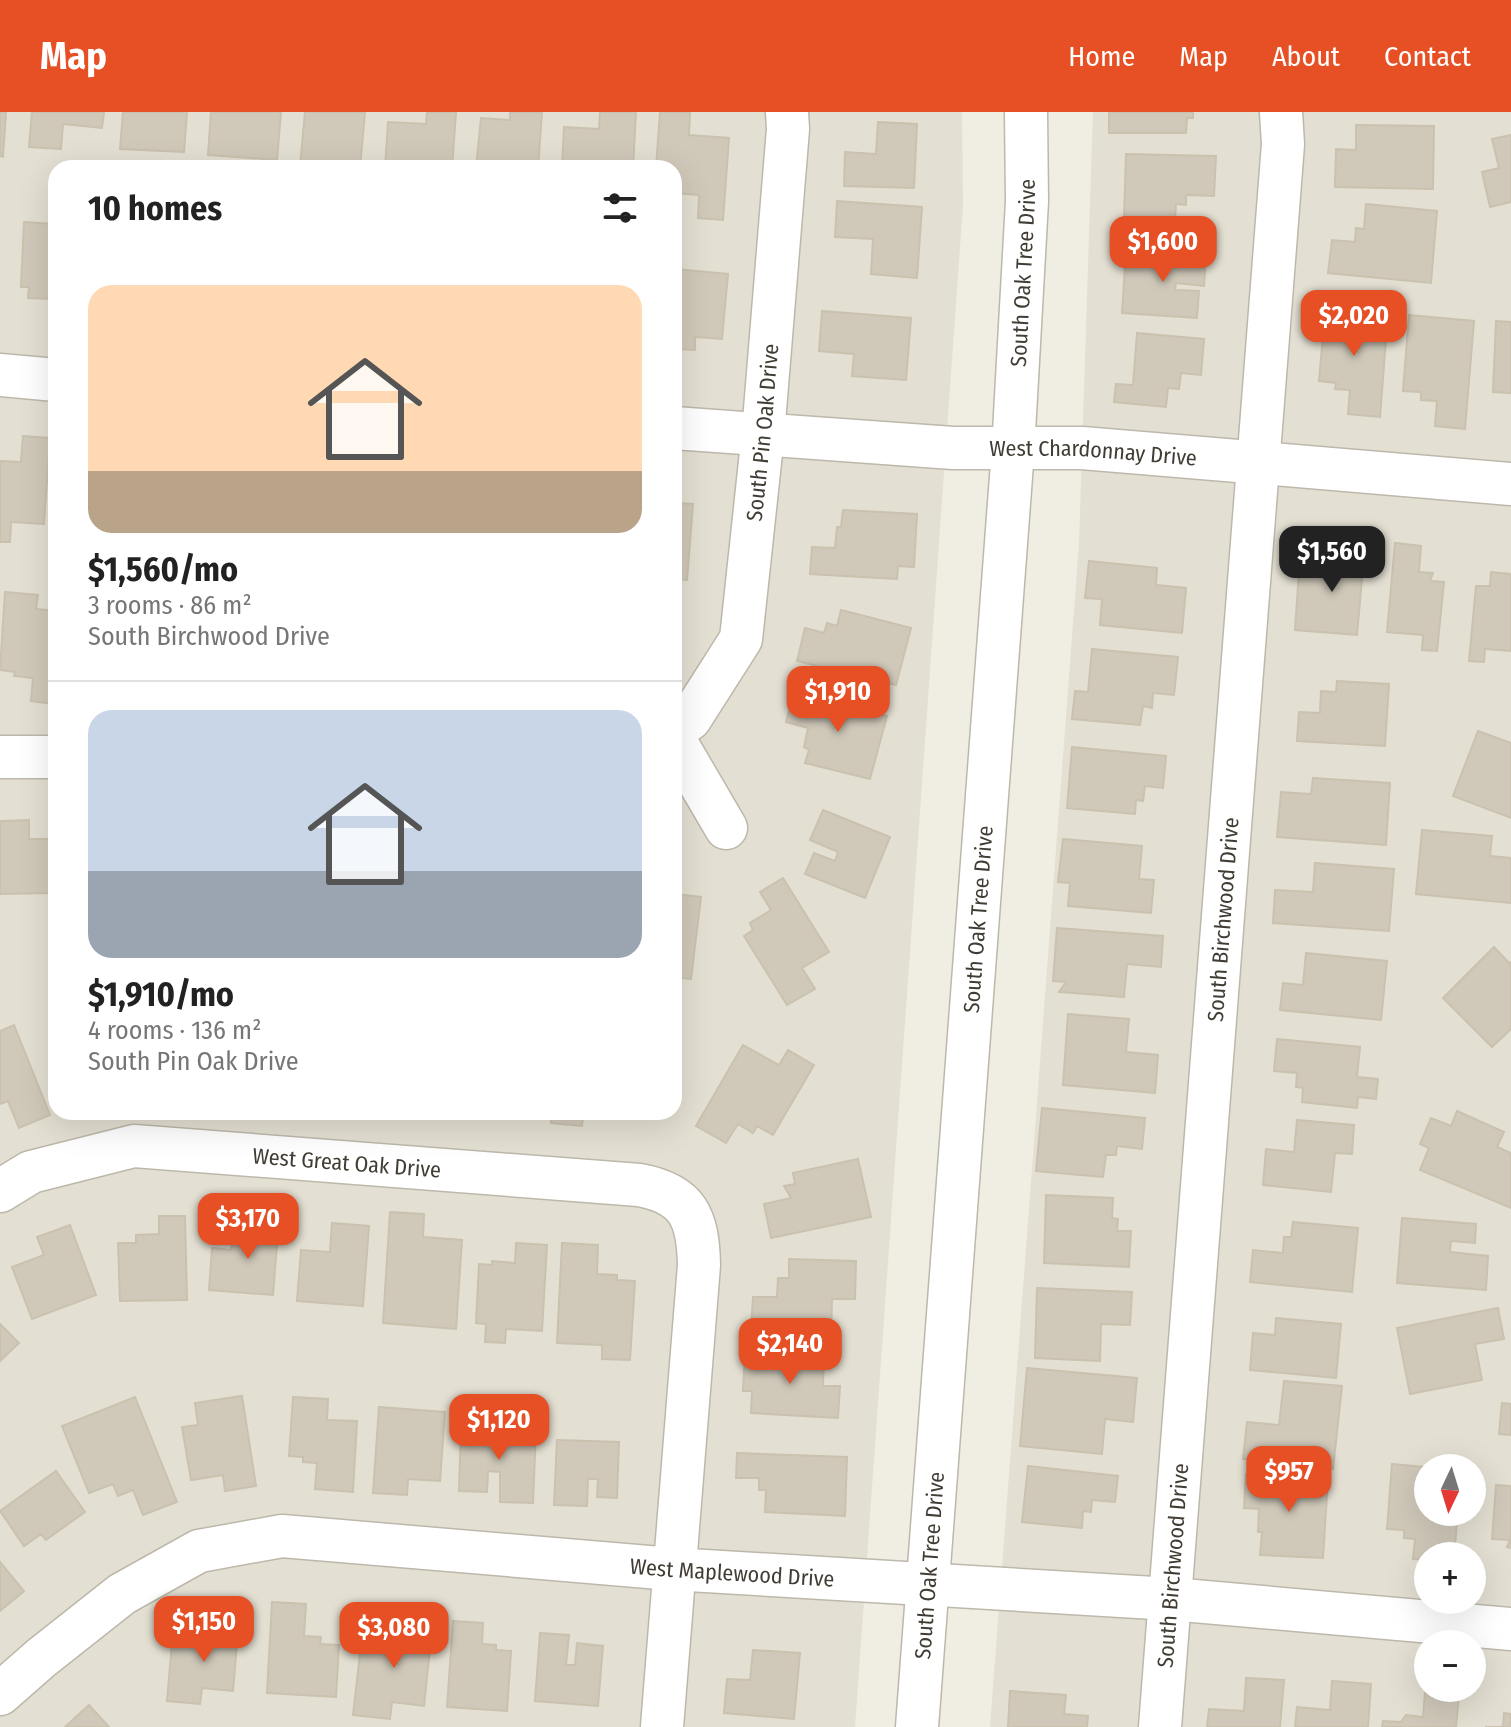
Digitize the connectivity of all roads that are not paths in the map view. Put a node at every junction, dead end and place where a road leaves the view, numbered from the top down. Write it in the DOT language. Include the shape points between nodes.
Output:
graph roads {
  1 [pos="787,112"];
  2 [pos="1026,112"];
  3 [pos="1281,112"];
  4 [pos="0,375"];
  5 [pos="48,379"];
  6 [pos="682,429"];
  7 [pos="763,434"];
  8 [pos="1013,450"];
  9 [pos="1259,463"];
  10 [pos="1511,484"];
  11 [pos="682,724"];
  12 [pos="682,753"];
  13 [pos="0,757"];
  14 [pos="48,757"];
  15 [pos="726,828"];
  16 [pos="0,1191"];
  17 [pos="672,1569"];
  18 [pos="928,1583"];
  19 [pos="1171,1599"];
  20 [pos="1511,1629"];
  21 [pos="0,1694"];
  22 [pos="662,1727"];
  23 [pos="917,1727"];
  24 [pos="1160,1727"];
  1 -- 7 [label="street, South Pin Oak Drive"];
  2 -- 8 [label="street, South Oak Tree Drive" via="1027,201"];
  3 -- 9 [label="street, South Birchwood Drive"];
  4 -- 5 [label="street"];
  6 -- 7 [label="street, West Chardonnay Drive"];
  7 -- 8 [label="street, West Chardonnay Drive"];
  7 -- 11 [label="street, South Pin Oak Drive" via="741,639"];
  8 -- 9 [label="street, West Chardonnay Drive" via="1082,448"];
  8 -- 18 [label="street, South Oak Tree Drive"];
  9 -- 10 [label="street, West Chardonnay Drive"];
  9 -- 19 [label="street, South Birchwood Drive"];
  12 -- 15 [label="street"];
  13 -- 14 [label="street"];
  16 -- 17 [label="street, West Great Oak Drive" via="31,1172 134,1146 639,1185 700,1208"];
  17 -- 18 [label="street, West Maplewood Drive"];
  17 -- 21 [label="street, West Maplewood Drive" via="282,1536 213,1548 122,1594"];
  17 -- 22 [label="street"];
  18 -- 19 [label="street, West Maplewood Drive"];
  18 -- 23 [label="street, South Oak Tree Drive"];
  19 -- 20 [label="street, West Maplewood Drive"];
  19 -- 24 [label="street, South Birchwood Drive"];
}
